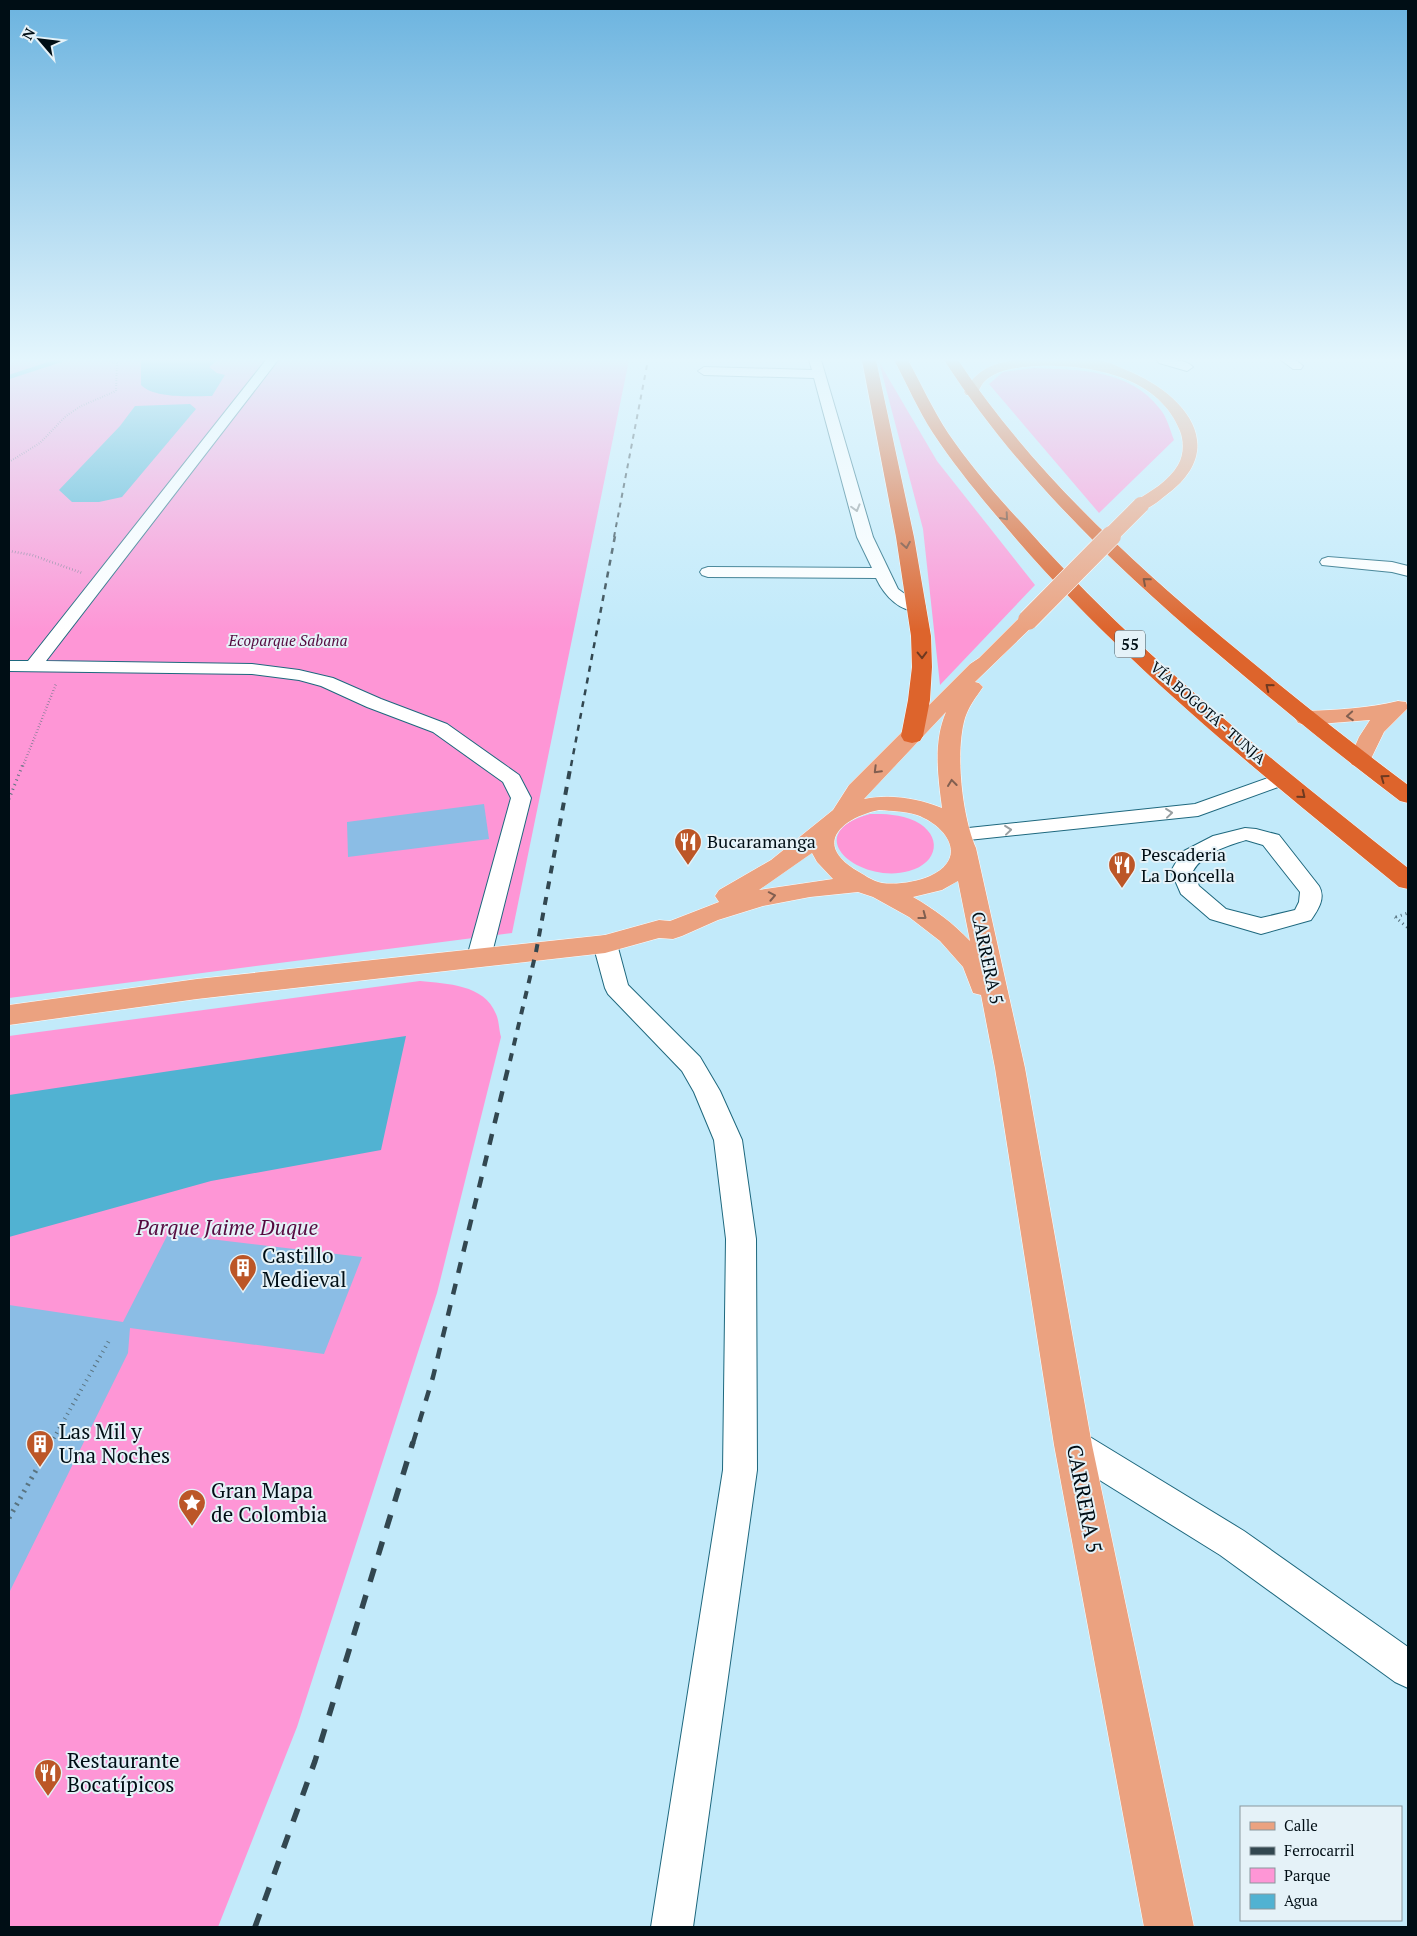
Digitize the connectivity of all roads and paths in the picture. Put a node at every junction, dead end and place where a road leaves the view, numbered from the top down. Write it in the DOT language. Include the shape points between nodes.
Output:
graph roads {
  1 [pos="28,450"];
  2 [pos="201,450"];
  3 [pos="840,450"];
  4 [pos="887,450"];
  5 [pos="953,450"];
  6 [pos="1016,450"];
  7 [pos="1190,450"];
  8 [pos="9,462"];
  9 [pos="9,552"];
  10 [pos="1328,562"];
  11 [pos="1408,571"];
  12 [pos="708,572"];
  13 [pos="882,573"];
  14 [pos="100,580"];
  15 [pos="917,606"];
  16 [pos="986,662"];
  17 [pos="9,666"];
  18 [pos="33,666"];
  19 [pos="63,667"];
  20 [pos="1401,706"];
  21 [pos="1306,718"];
  22 [pos="912,736"];
  23 [pos="1360,760"];
  24 [pos="1282,779"];
  25 [pos="1408,796"];
  26 [pos="9,799"];
  27 [pos="1198,810"];
  28 [pos="835,819"];
  29 [pos="960,838"];
  30 [pos="1220,841"];
  31 [pos="1408,881"];
  32 [pos="871,887"];
  33 [pos="1408,913"];
  34 [pos="1408,928"];
  35 [pos="659,930"];
  36 [pos="605,944"];
  37 [pos="479,957"];
  38 [pos="9,1015"];
  39 [pos="1010,1068"];
  40 [pos="110,1340"];
  41 [pos="1073,1444"];
  42 [pos="9,1518"];
  43 [pos="1408,1669"];
  44 [pos="672,1927"];
  45 [pos="1169,1927"];
  1 -- 8 [label="path"];
  2 -- 14 [label="street"];
  3 -- 13 [label="street, one-way" via="865,537"];
  4 -- 15 [label="highway, one-way"];
  5 -- 24 [label="highway, VÍA BOGOTÁ - TUNJA / 55, one-way" via="1004,516 1078,595"];
  21 -- 6 [label="highway, one-way" via="1128,565"];
  7 -- 16 [label="main road, bridge" via="1186,466 1175,480 1142,505"];
  9 -- 14 [label="path" via="32,555"];
  10 -- 11 [label="street"];
  12 -- 13 [label="street"];
  13 -- 15 [label="street" via="895,596"];
  14 -- 18 [label="street"];
  15 -- 22 [label="highway, one-way" via="922,667"];
  16 -- 22 [label="main road"];
  29 -- 16 [label="main road, CARRERA 5, one-way" via="950,766 950,737 968,691 988,671"];
  17 -- 18 [label="street"];
  18 -- 19 [label="street"];
  19 -- 26 [label="path"];
  19 -- 37 [label="street" via="252,669 299,675 326,682 440,728 493,764 512,779 521,798"];
  20 -- 21 [label="main road, one-way" via="1362,716"];
  20 -- 23 [label="main road" via="1376,728"];
  21 -- 23 [label="highway"];
  22 -- 28 [label="main road, one-way" via="857,790"];
  25 -- 23 [label="highway, one-way"];
  24 -- 27 [label="street"];
  24 -- 31 [label="highway, VÍA BOGOTÁ - TUNJA / 55, one-way"];
  29 -- 27 [label="street, one-way"];
  27 -- 30 [label="street"];
  28 -- 29 [label="main road" via="866,804 906,805 941,817"];
  28 -- 32 [label="main road" via="822,836 826,858 834,868"];
  28 -- 35 [label="main road" via="798,852 751,885 668,922"];
  29 -- 32 [label="main road" via="963,858 942,881 915,889"];
  29 -- 39 [label="main road, CARRERA 5"];
  30 -- 30 [label="street" via="1190,857 1182,871 1189,889 1218,914 1239,921 1261,926 1303,915 1310,902 1311,891 1271,840 1245,834"];
  35 -- 32 [label="main road, one-way" via="673,930 709,914 760,898 810,889"];
  32 -- 39 [label="main road, CARRERA 5, one-way" via="918,911 949,935 976,964"];
  33 -- 34 [label="path" via="1395,917"];
  35 -- 36 [label="main road"];
  36 -- 37 [label="main road"];
  36 -- 44 [label="street" via="617,988 691,1064 707,1091 728,1140 741,1239 740,1470"];
  37 -- 38 [label="main road" via="197,989"];
  39 -- 41 [label="main road, CARRERA 5"];
  40 -- 42 [label="path"];
  41 -- 43 [label="street" via="1232,1543"];
  41 -- 45 [label="main road, CARRERA 5"];
}
